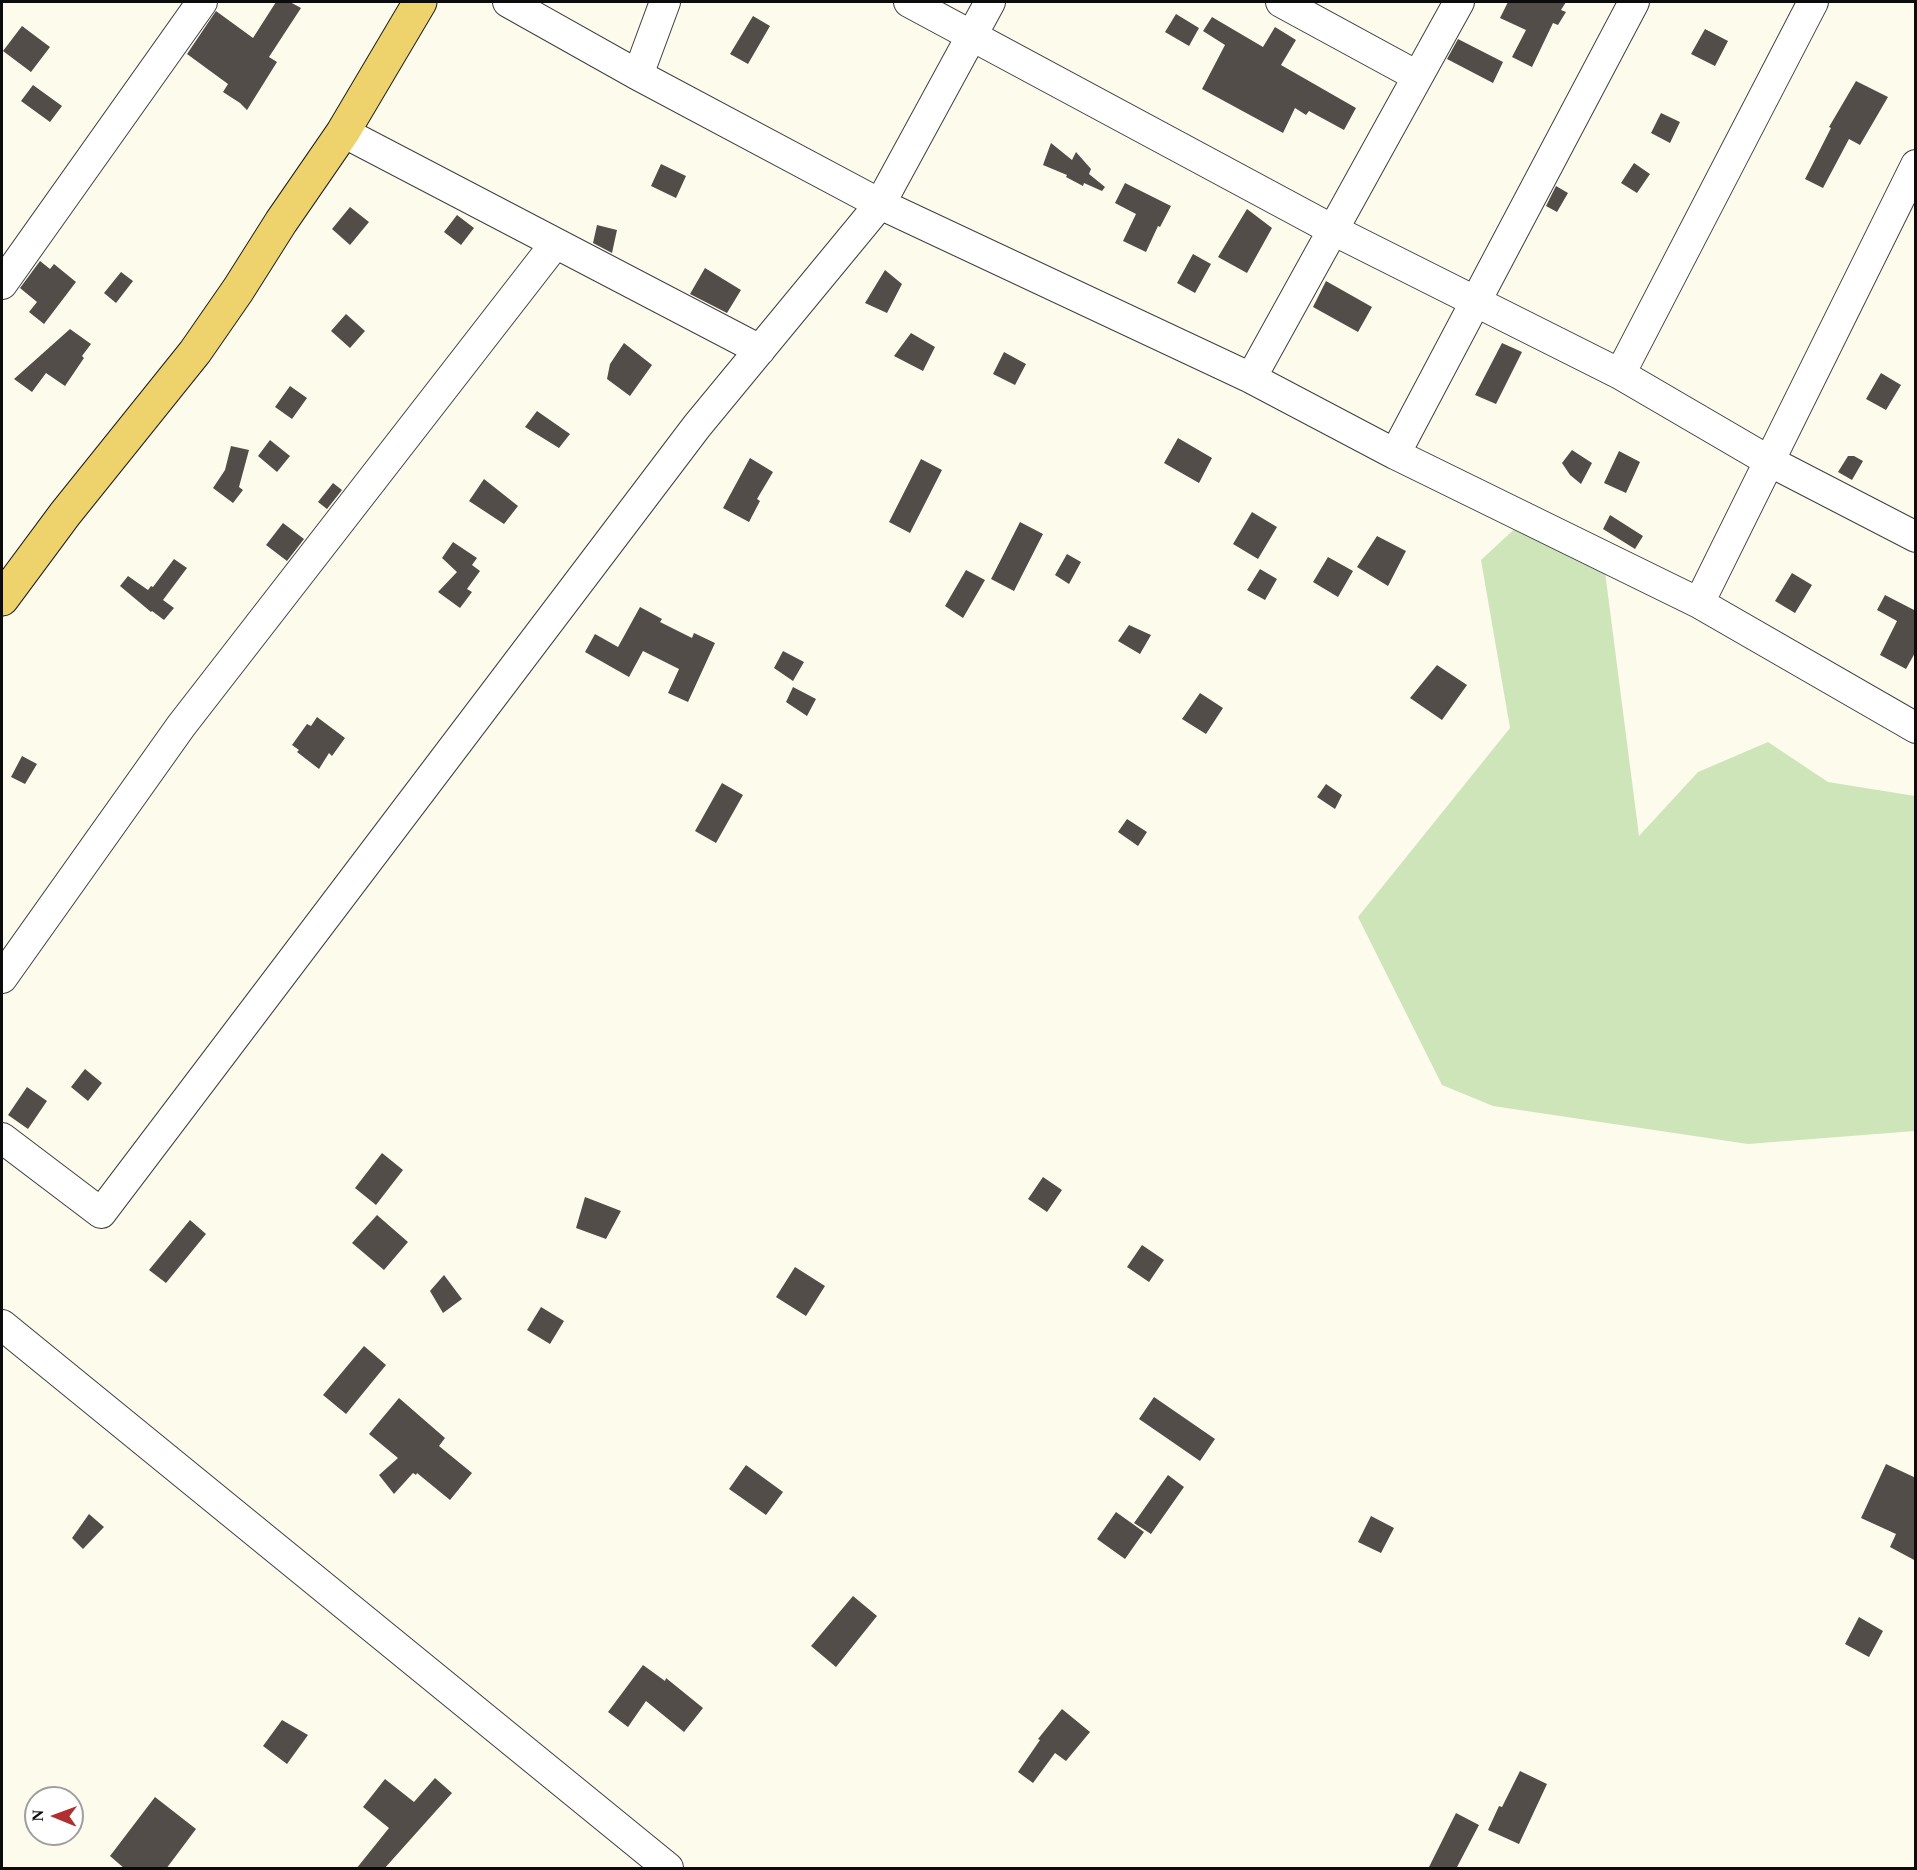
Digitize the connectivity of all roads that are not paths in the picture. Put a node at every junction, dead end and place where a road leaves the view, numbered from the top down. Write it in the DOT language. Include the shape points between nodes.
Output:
graph roads {
  1 [pos="202,2"];
  2 [pos="420,2"];
  3 [pos="508,2"];
  4 [pos="665,2"];
  5 [pos="909,2"];
  6 [pos="990,2"];
  7 [pos="1281,2"];
  8 [pos="1459,2"];
  9 [pos="1634,2"];
  10 [pos="1813,2"];
  11 [pos="971,35"];
  12 [pos="638,75"];
  13 [pos="1417,76"];
  14 [pos="343,132"];
  15 [pos="1916,165"];
  16 [pos="880,204"];
  17 [pos="1333,230"];
  18 [pos="555,244"];
  19 [pos="2,284"];
  20 [pos="1476,302"];
  21 [pos="760,350"];
  22 [pos="1620,374"];
  23 [pos="1251,378"];
  24 [pos="1395,454"];
  25 [pos="1769,461"];
  26 [pos="1915,535"];
  27 [pos="2,599"];
  28 [pos="1699,603"];
  29 [pos="1916,728"];
  30 [pos="2,978"];
  31 [pos="2,1138"];
  32 [pos="2,1325"];
  33 [pos="668,1869"];
  1 -- 19 [label="street"];
  2 -- 14 [label="main road"];
  3 -- 12 [label="street"];
  4 -- 12 [label="street"];
  5 -- 11 [label="street"];
  6 -- 11 [label="street"];
  7 -- 13 [label="street"];
  8 -- 13 [label="street"];
  9 -- 20 [label="street"];
  10 -- 22 [label="street"];
  11 -- 16 [label="street"];
  11 -- 17 [label="street"];
  12 -- 16 [label="street"];
  13 -- 17 [label="street"];
  14 -- 18 [label="street"];
  14 -- 27 [label="main road" via="195,352"];
  15 -- 25 [label="street"];
  16 -- 21 [label="street"];
  16 -- 23 [label="street"];
  17 -- 20 [label="street"];
  17 -- 23 [label="street"];
  18 -- 21 [label="street"];
  18 -- 30 [label="street" via="181,726"];
  20 -- 22 [label="street"];
  20 -- 24 [label="street"];
  21 -- 31 [label="street" via="697,426 101,1213"];
  22 -- 25 [label="street"];
  23 -- 24 [label="street"];
  24 -- 28 [label="street"];
  25 -- 26 [label="street"];
  25 -- 28 [label="street"];
  28 -- 29 [label="street"];
  32 -- 33 [label="street"];
}
